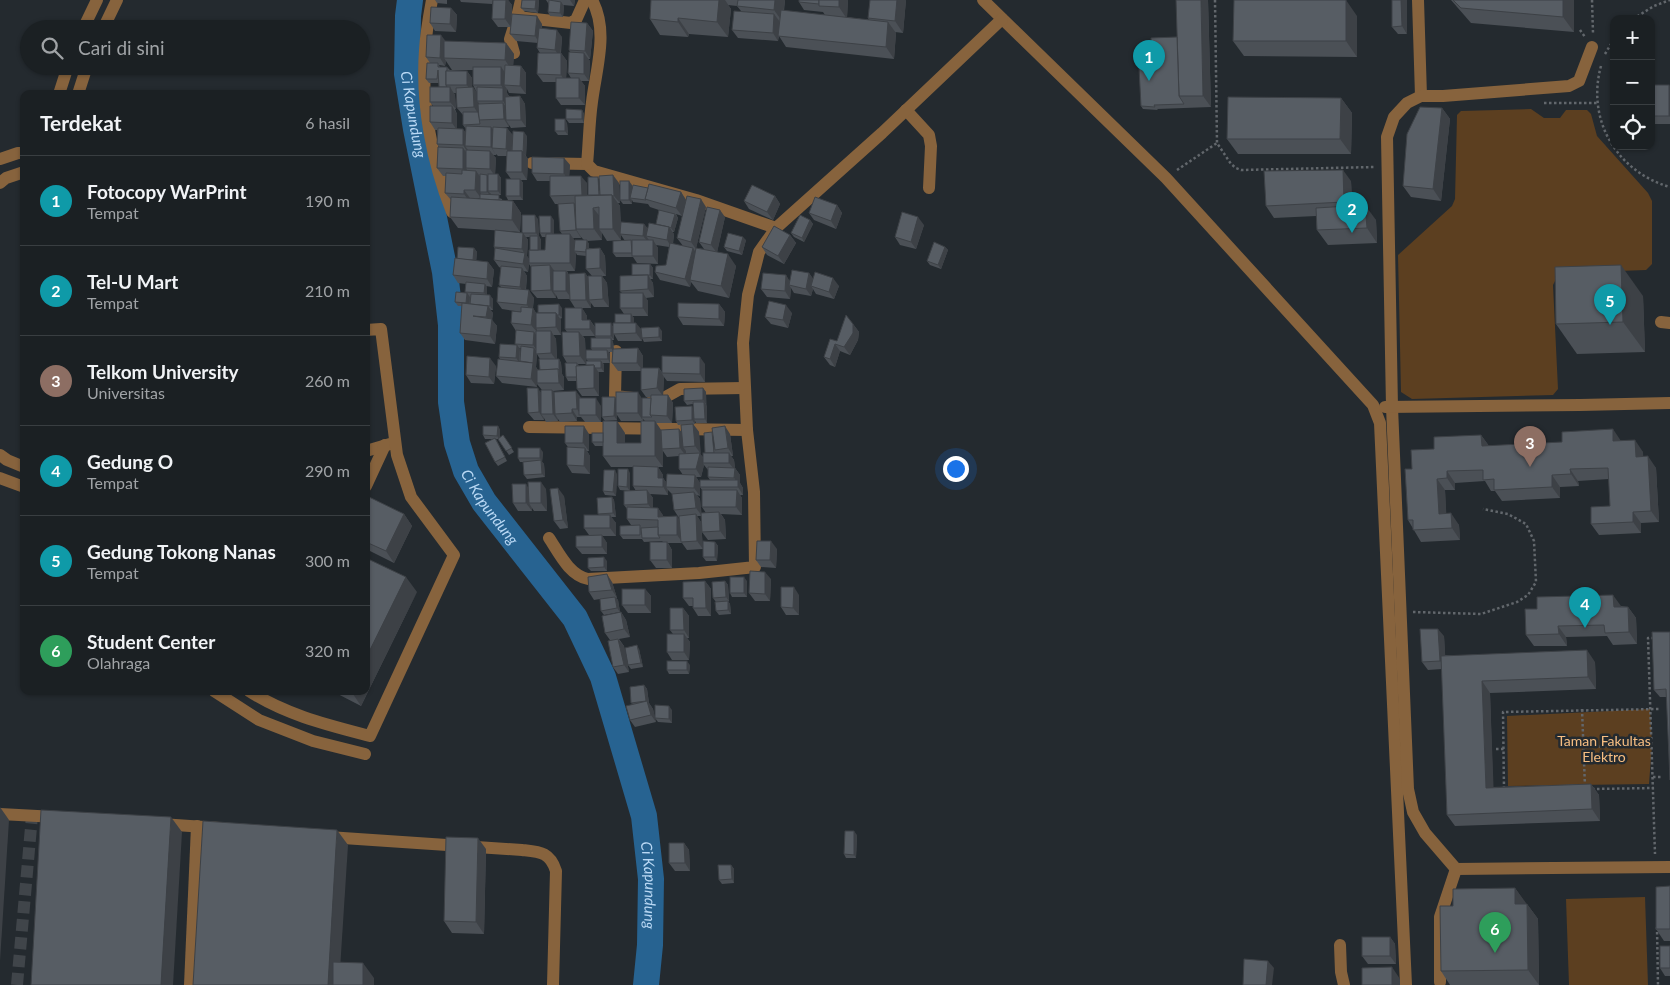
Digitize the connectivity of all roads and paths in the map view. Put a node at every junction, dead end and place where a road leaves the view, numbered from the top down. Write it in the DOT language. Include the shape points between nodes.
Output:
graph roads {
  1 [pos="97,0"];
  2 [pos="117,0"];
  3 [pos="432,0"];
  4 [pos="521,0"];
  5 [pos="585,0"];
  6 [pos="592,0"];
  7 [pos="983,0"];
  8 [pos="1215,0"];
  9 [pos="1418,0"];
  10 [pos="1592,0"];
  11 [pos="1670,0"];
  12 [pos="1639,15"];
  13 [pos="518,17"];
  14 [pos="1002,19"];
  15 [pos="88,20"];
  16 [pos="107,20"];
  17 [pos="1610,46"];
  18 [pos="1592,48"];
  19 [pos="514,53"];
  20 [pos="1604,56"];
  21 [pos="1601,64"];
  22 [pos="65,75"];
  23 [pos="84,75"];
  24 [pos="60,90"];
  25 [pos="79,90"];
  26 [pos="1421,96"];
  27 [pos="906,110"];
  28 [pos="1217,143"];
  29 [pos="20,153"];
  30 [pos="0,160"];
  31 [pos="532,163"];
  32 [pos="587,164"];
  33 [pos="1388,166"];
  34 [pos="20,173"];
  35 [pos="1166,178"];
  36 [pos="0,183"];
  37 [pos="1670,187"];
  38 [pos="929,188"];
  39 [pos="452,212"];
  40 [pos="776,228"];
  41 [pos="370,330"];
  42 [pos="616,351"];
  43 [pos="744,388"];
  44 [pos="1670,403"];
  45 [pos="1373,405"];
  46 [pos="1392,407"];
  47 [pos="529,427"];
  48 [pos="747,430"];
  49 [pos="390,444"];
  50 [pos="370,449"];
  51 [pos="0,455"];
  52 [pos="20,465"];
  53 [pos="0,478"];
  54 [pos="370,479"];
  55 [pos="20,486"];
  56 [pos="1483,509"];
  57 [pos="549,538"];
  58 [pos="1400,612"];
  59 [pos="1662,638"];
  60 [pos="220,695"];
  61 [pos="256,695"];
  62 [pos="1650,709"];
  63 [pos="1659,709"];
  64 [pos="1582,710"];
  65 [pos="1652,745"];
  66 [pos="1584,747"];
  67 [pos="1496,749"];
  68 [pos="1504,749"];
  69 [pos="365,754"];
  70 [pos="1653,777"];
  71 [pos="1662,777"];
  72 [pos="1654,788"];
  73 [pos="1504,790"];
  74 [pos="0,814"];
  75 [pos="71,818"];
  76 [pos="148,823"];
  77 [pos="197,826"];
  78 [pos="226,829"];
  79 [pos="316,836"];
  80 [pos="1655,867"];
  81 [pos="1670,867"];
  82 [pos="1456,869"];
  83 [pos="1657,926"];
  84 [pos="1340,945"];
  85 [pos="1440,982"];
  86 [pos="190,985"];
  87 [pos="553,985"];
  88 [pos="1344,985"];
  89 [pos="1406,985"];
  90 [pos="1658,985"];
  1 -- 15 [label="street"];
  2 -- 16 [label="street"];
  3 -- 39 [label="street" via="425,49 427,118"];
  4 -- 13 [label="street"];
  5 -- 13 [label="street" via="576,20 571,23"];
  6 -- 32 [label="street" via="598,12 600,43"];
  7 -- 14 [label="street"];
  8 -- 28 [label="path"];
  9 -- 26 [label="street"];
  10 -- 18 [label="path"];
  11 -- 12 [label="path"];
  13 -- 19 [label="street" via="510,39"];
  14 -- 27 [label="street"];
  14 -- 35 [label="street"];
  17 -- 20 [label="path"];
  18 -- 26 [label="street" via="1579,81 1569,86"];
  21 -- 37 [label="path" via="1597,103 1608,140 1634,170"];
  22 -- 24 [label="street"];
  23 -- 25 [label="street"];
  26 -- 33 [label="street" via="1407,103 1394,117 1387,137"];
  27 -- 38 [label="street" via="926,131 930,141"];
  27 -- 40 [label="street"];
  28 -- 33 [label="path" via="1231,164 1241,170"];
  28 -- 35 [label="path"];
  29 -- 30 [label="street"];
  31 -- 32 [label="street"];
  32 -- 40 [label="street" via="594,171 696,200"];
  33 -- 46 [label="street"];
  34 -- 36 [label="street"];
  35 -- 45 [label="street"];
  40 -- 43 [label="street" via="759,252 748,295 743,343"];
  41 -- 49 [label="street" via="381,329"];
  42 -- 43 [label="street" via="616,397 662,399 680,389"];
  43 -- 48 [label="street"];
  44 -- 46 [label="street"];
  45 -- 46 [label="street"];
  45 -- 89 [label="street" via="1380,423"];
  46 -- 58 [label="street"];
  47 -- 48 [label="street"];
  48 -- 57 [label="street" via="754,492 755,567 588,579 571,570"];
  49 -- 50 [label="street"];
  49 -- 54 [label="street"];
  49 -- 61 [label="street" via="411,497 454,555 370,736 319,723 267,703"];
  51 -- 52 [label="street"];
  53 -- 55 [label="street"];
  56 -- 58 [label="path" via="1508,514 1526,524 1534,541 1536,582 1528,595 1481,614"];
  58 -- 82 [label="street" via="1408,789 1413,812 1425,833"];
  59 -- 62 [label="path" via="1648,638"];
  60 -- 69 [label="street" via="259,720 313,741"];
  62 -- 63 [label="path"];
  62 -- 64 [label="path"];
  62 -- 65 [label="path"];
  64 -- 66 [label="path"];
  64 -- 68 [label="path" via="1503,712"];
  65 -- 66 [label="path"];
  65 -- 70 [label="path"];
  66 -- 72 [label="path" via="1585,789"];
  67 -- 68 [label="path"];
  68 -- 73 [label="path"];
  70 -- 71 [label="path"];
  70 -- 72 [label="path"];
  72 -- 80 [label="path"];
  74 -- 75 [label="street"];
  76 -- 77 [label="street"];
  77 -- 78 [label="street"];
  77 -- 86 [label="street"];
  79 -- 87 [label="street" via="522,850 548,856 556,871"];
  80 -- 81 [label="street"];
  80 -- 82 [label="street"];
  82 -- 85 [label="street" via="1440,916"];
  83 -- 90 [label="path"];
  84 -- 88 [label="street"];
}
